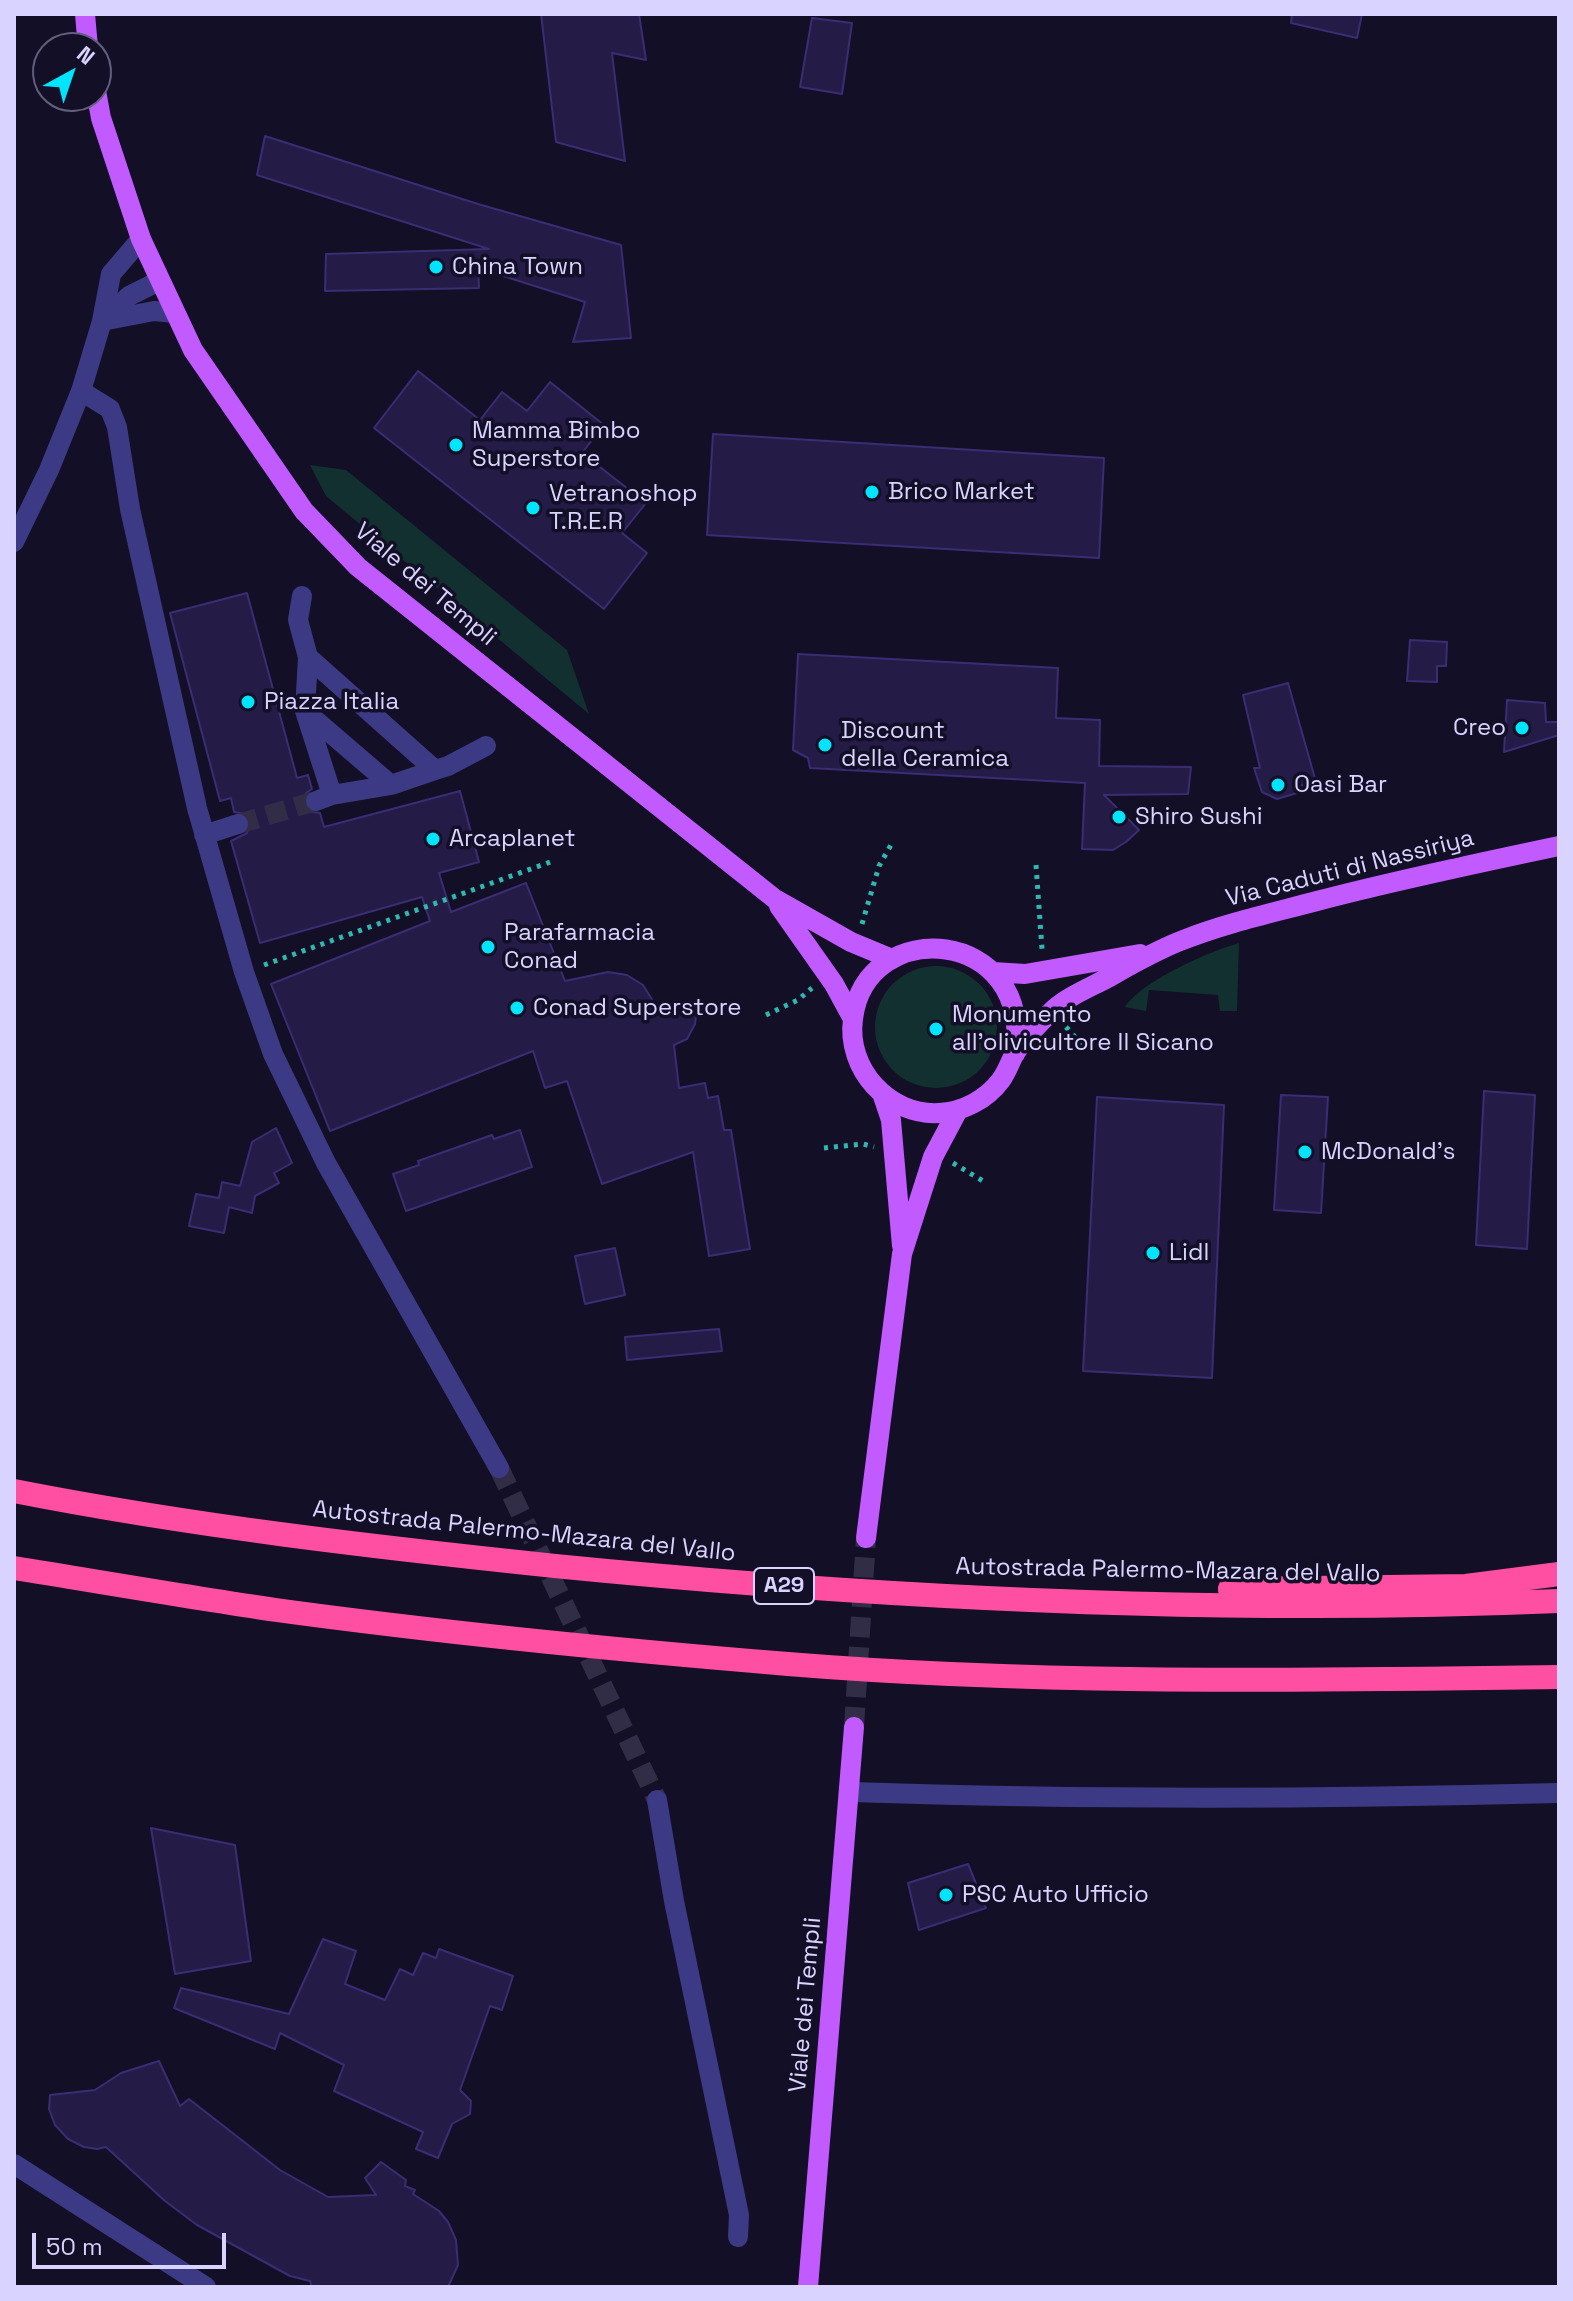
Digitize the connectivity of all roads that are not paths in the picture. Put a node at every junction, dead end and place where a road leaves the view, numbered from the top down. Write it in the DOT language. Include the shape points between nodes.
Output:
graph roads {
  1 [pos="100,112"];
  2 [pos="141,239"];
  3 [pos="159,281"];
  4 [pos="175,313"];
  5 [pos="102,321"];
  6 [pos="81,391"];
  7 [pos="14,542"];
  8 [pos="302,596"];
  9 [pos="308,657"];
  10 [pos="305,711"];
  11 [pos="486,746"];
  12 [pos="435,770"];
  13 [pos="391,785"];
  14 [pos="238,824"];
  15 [pos="204,835"];
  16 [pos="1559,846"];
  17 [pos="775,899"];
  18 [pos="1156,951"];
  19 [pos="892,959"];
  20 [pos="993,972"];
  21 [pos="853,1019"];
  22 [pos="1015,1054"];
  23 [pos="882,1093"];
  24 [pos="958,1110"];
  25 [pos="902,1254"];
  26 [pos="499,1468"];
  27 [pos="14,1491"];
  28 [pos="866,1538"];
  29 [pos="14,1568"];
  30 [pos="1559,1574"];
  31 [pos="1088,1601"];
  32 [pos="1559,1601"];
  33 [pos="1559,1677"];
  34 [pos="854,1727"];
  35 [pos="851,1792"];
  36 [pos="1559,1793"];
  37 [pos="657,1800"];
  38 [pos="14,2164"];
  39 [pos="738,2237"];
  40 [pos="206,2287"];
  41 [pos="808,2287"];
  1 -- 2 [label="main road, Viale dei Templi"];
  2 -- 3 [label="main road, Viale dei Templi"];
  2 -- 5 [label="street" via="111,274"];
  3 -- 4 [label="main road, Viale dei Templi"];
  3 -- 5 [label="street" via="129,296"];
  4 -- 5 [label="street" via="154,311"];
  4 -- 17 [label="main road, Viale dei Templi" via="193,350 304,511 358,567"];
  5 -- 6 [label="street"];
  6 -- 7 [label="street"];
  6 -- 15 [label="street" via="110,409 117,427 130,509"];
  8 -- 9 [label="street" via="298,620"];
  9 -- 10 [label="street"];
  9 -- 12 [label="street"];
  10 -- 13 [label="street"];
  10 -- 13 [label="street" via="324,798"];
  11 -- 12 [label="street"];
  12 -- 13 [label="street"];
  14 -- 15 [label="street"];
  15 -- 26 [label="street" via="273,1054 326,1163"];
  16 -- 18 [label="main road, Via Caduti di Nassiriya" via="1363,888"];
  17 -- 19 [label="main road"];
  17 -- 21 [label="main road"];
  18 -- 20 [label="main road" via="1025,974"];
  18 -- 22 [label="main road" via="1054,1009"];
  19 -- 20 [label="main road" via="917,949 945,948 971,956"];
  19 -- 21 [label="main road" via="873,975"];
  20 -- 22 [label="main road" via="1015,1010"];
  21 -- 23 [label="main road" via="857,1060"];
  22 -- 24 [label="main road" via="1003,1079 983,1098"];
  23 -- 24 [label="main road" via="918,1112"];
  23 -- 25 [label="main road" via="891,1120"];
  24 -- 25 [label="main road" via="933,1157"];
  25 -- 28 [label="main road"];
  27 -- 31 [label="highway, Autostrada Palermo-Mazara del Vallo / A29" via="434,1553 740,1584"];
  29 -- 33 [label="highway" via="473,1634 790,1664 1252,1680"];
  30 -- 31 [label="highway" via="1466,1586 1153,1589"];
  31 -- 32 [label="highway, Autostrada Palermo-Mazara del Vallo / A29"];
  34 -- 35 [label="main road, Viale dei Templi"];
  35 -- 36 [label="street" via="1289,1798"];
  35 -- 41 [label="main road, Viale dei Templi"];
  37 -- 39 [label="street" via="739,2215"];
  38 -- 40 [label="street"];
}
